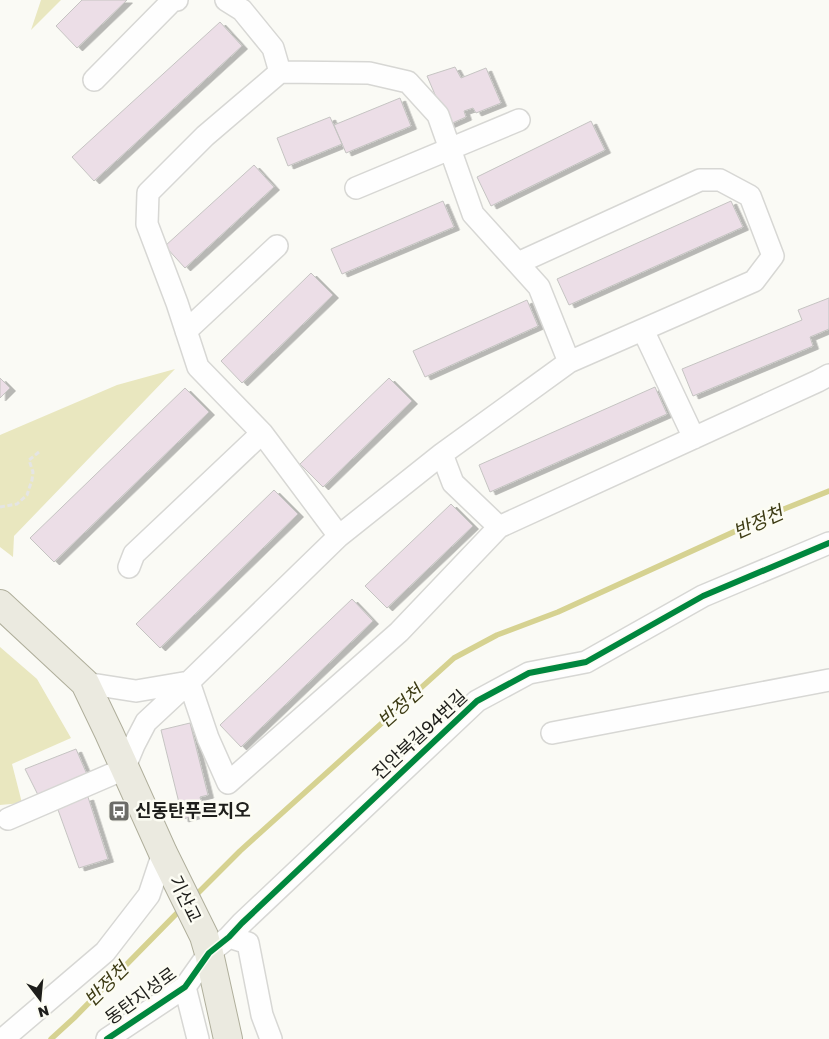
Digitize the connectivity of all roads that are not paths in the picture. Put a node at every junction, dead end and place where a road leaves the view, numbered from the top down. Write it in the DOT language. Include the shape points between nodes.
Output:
graph roads {
  1 [pos="176,0"];
  2 [pos="226,0"];
  3 [pos="280,72"];
  4 [pos="94,80"];
  5 [pos="519,120"];
  6 [pos="450,149"];
  7 [pos="356,188"];
  8 [pos="277,246"];
  9 [pos="518,263"];
  10 [pos="642,330"];
  11 [pos="186,331"];
  12 [pos="569,362"];
  13 [pos="829,375"];
  14 [pos="262,433"];
  15 [pos="694,438"];
  16 [pos="442,454"];
  17 [pos="499,527"];
  18 [pos="339,536"];
  19 [pos="829,543"];
  20 [pos="129,567"];
  21 [pos="0,604"];
  22 [pos="829,680"];
  23 [pos="190,682"];
  24 [pos="85,683"];
  25 [pos="552,733"];
  26 [pos="124,769"];
  27 [pos="8,820"];
  28 [pos="165,858"];
  29 [pos="226,938"];
  30 [pos="185,987"];
  31 [pos="3,1039"];
  32 [pos="107,1039"];
  33 [pos="198,1039"];
  34 [pos="228,1039"];
  35 [pos="272,1039"];
  1 -- 4 [label="street"];
  2 -- 3 [label="street" via="242,10 273,48"];
  3 -- 6 [label="street" via="369,73 408,82 438,115"];
  3 -- 11 [label="street" via="205,136 148,194 147,224"];
  5 -- 6 [label="street"];
  6 -- 7 [label="street"];
  6 -- 9 [label="street" via="473,214"];
  8 -- 11 [label="street"];
  9 -- 10 [label="street" via="700,180 720,180 750,196 773,256 754,281"];
  9 -- 12 [label="street" via="539,287"];
  10 -- 12 [label="street"];
  10 -- 15 [label="street"];
  11 -- 14 [label="street" via="198,367"];
  12 -- 16 [label="street"];
  13 -- 15 [label="street"];
  14 -- 18 [label="street"];
  14 -- 20 [label="street" via="134,554"];
  15 -- 17 [label="street"];
  16 -- 17 [label="street" via="453,483"];
  16 -- 18 [label="street"];
  17 -- 23 [label="street" via="399,632 228,783 208,738"];
  18 -- 23 [label="street"];
  19 -- 29 [label="street, 진안북길94번길" via="703,596 586,662 529,673 477,701"];
  21 -- 24 [label="main road"];
  22 -- 25 [label="street"];
  23 -- 24 [label="street" via="136,691"];
  23 -- 26 [label="street" via="146,722"];
  24 -- 26 [label="main road"];
  26 -- 27 [label="street"];
  26 -- 28 [label="main road"];
  28 -- 29 [label="main road, 기산교"];
  28 -- 31 [label="street" via="149,895 105,952"];
  29 -- 30 [label="street, 동탄지성로"];
  29 -- 34 [label="main road"];
  29 -- 35 [label="street"];
  30 -- 32 [label="street, 동탄지성로"];
  30 -- 33 [label="street"];
}
